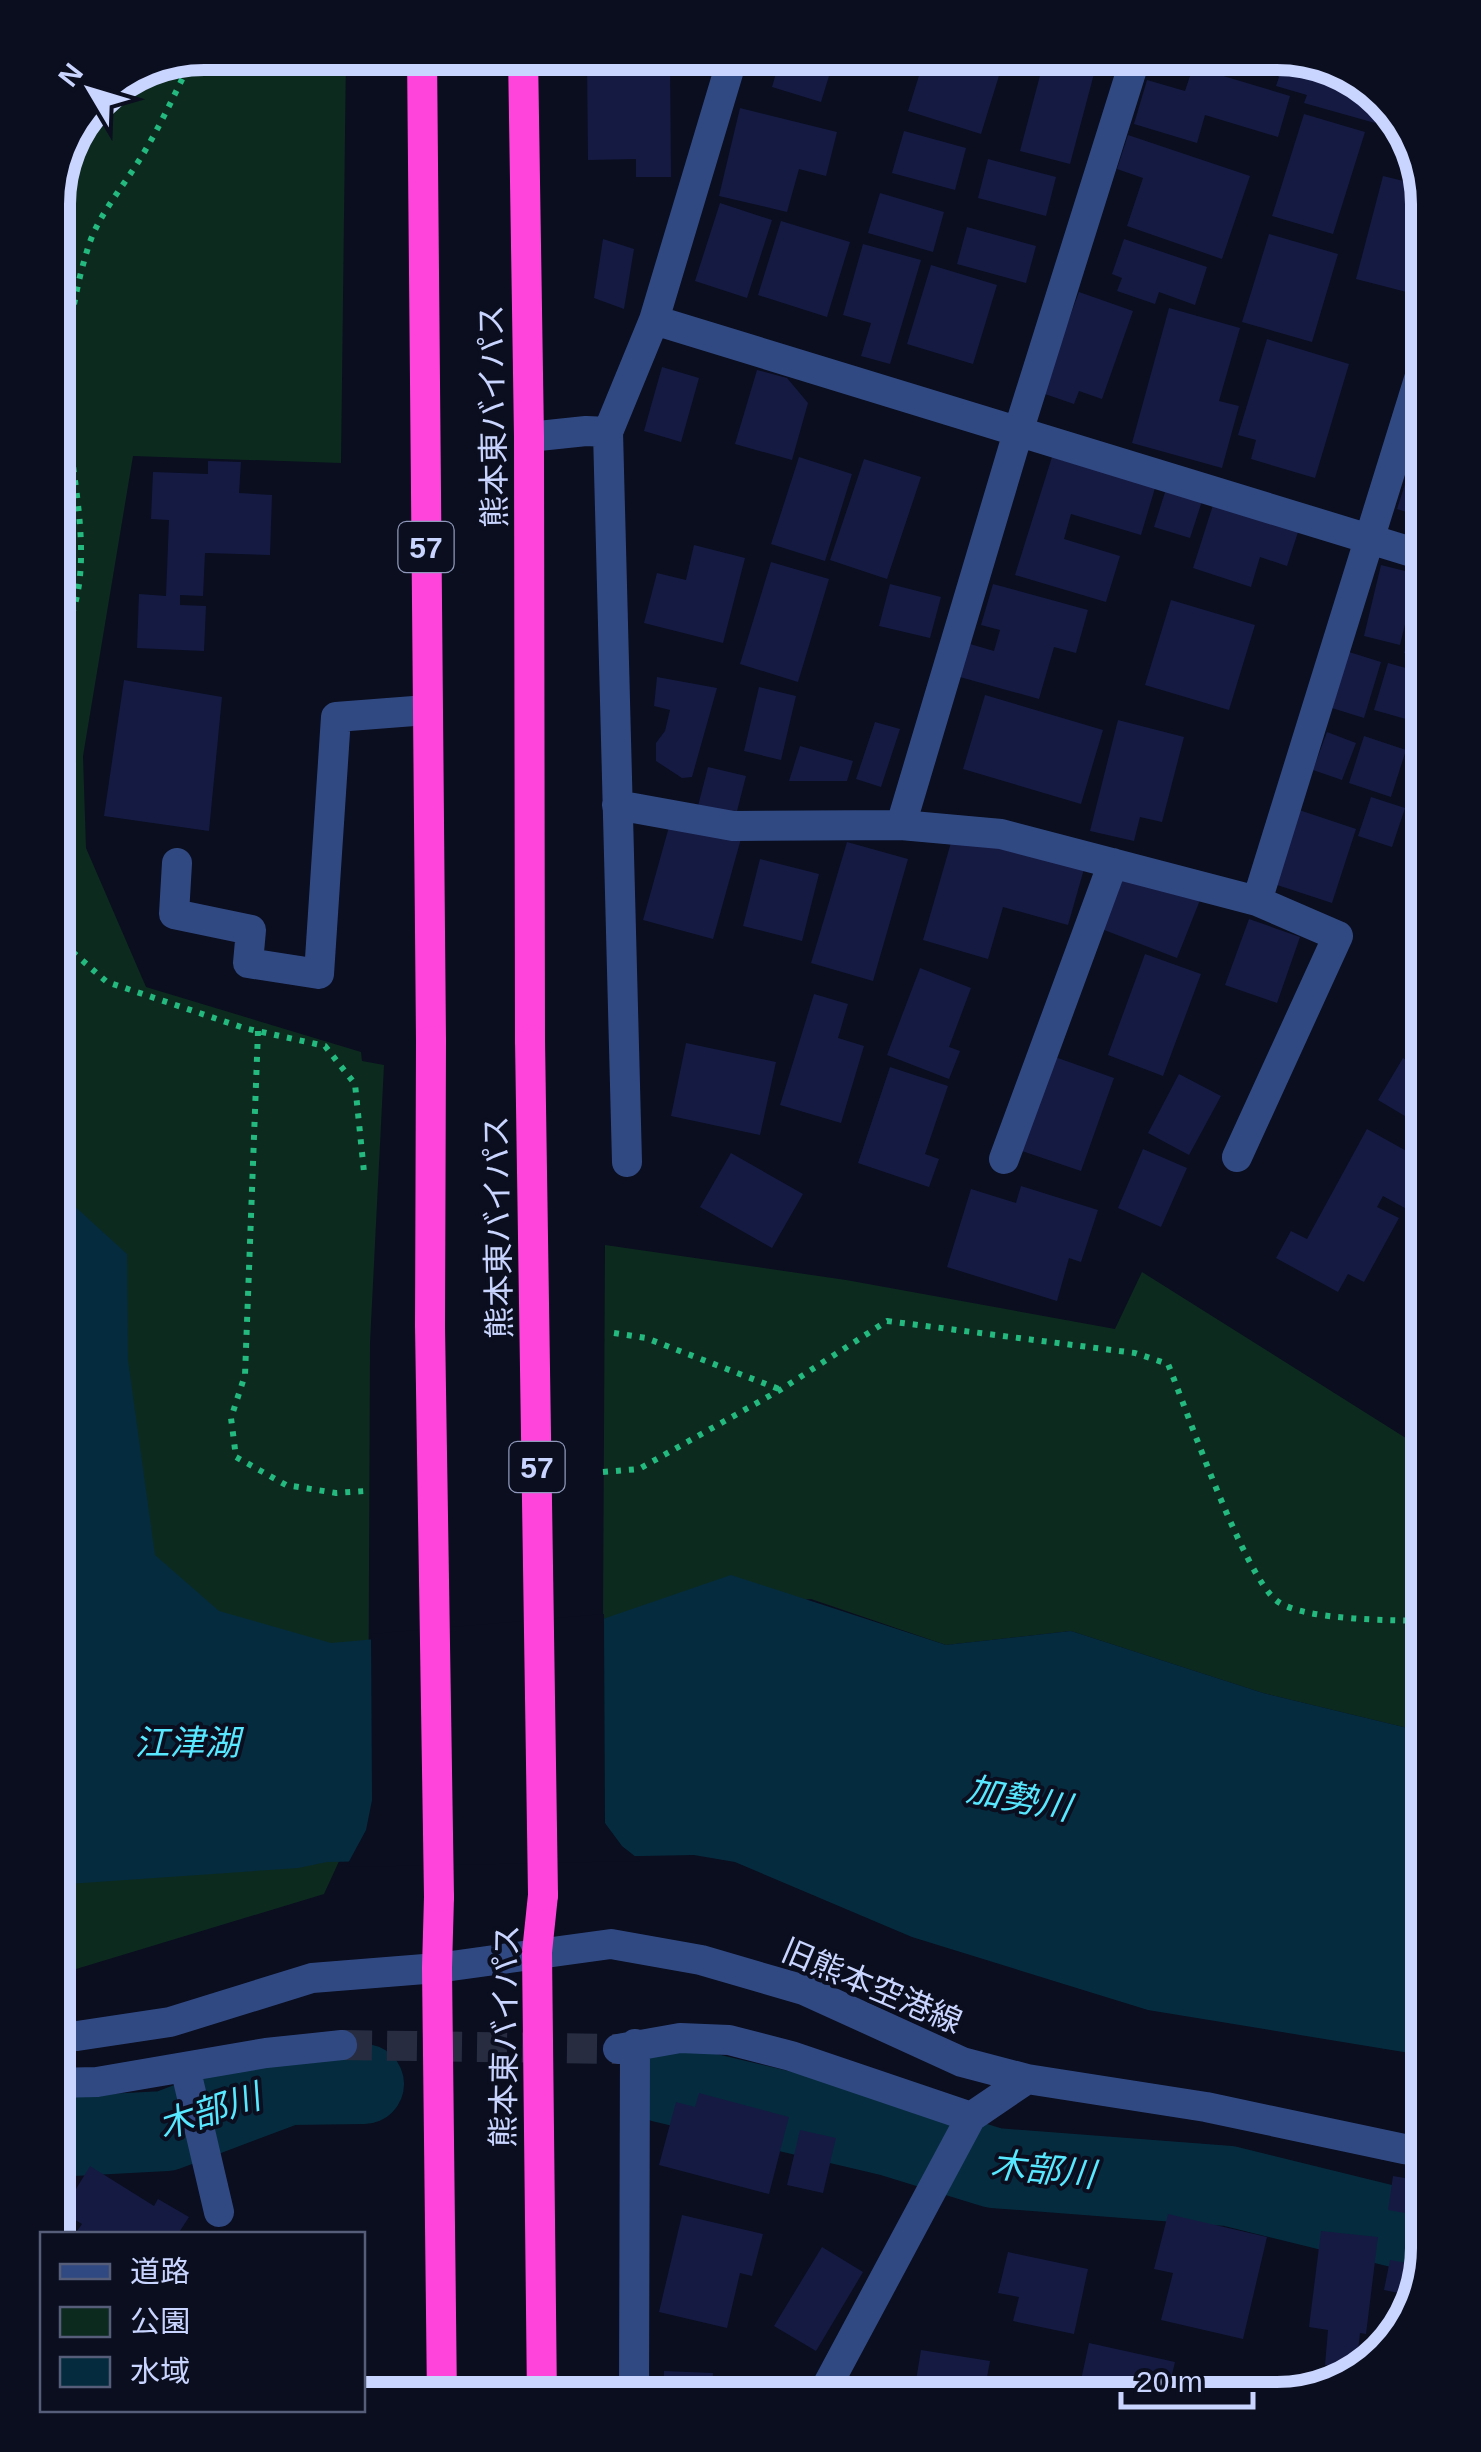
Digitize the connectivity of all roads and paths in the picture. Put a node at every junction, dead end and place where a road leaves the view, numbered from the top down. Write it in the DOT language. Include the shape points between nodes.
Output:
graph roads {
  1 [pos="422,70"];
  2 [pos="523,70"];
  3 [pos="729,70"];
  4 [pos="1132,70"];
  5 [pos="186,71"];
  6 [pos="654,320"];
  7 [pos="70,351"];
  8 [pos="1411,405"];
  9 [pos="1019,429"];
  10 [pos="608,432"];
  11 [pos="529,438"];
  12 [pos="70,459"];
  13 [pos="1370,538"];
  14 [pos="1411,551"];
  15 [pos="70,623"];
  16 [pos="427,710"];
  17 [pos="617,805"];
  18 [pos="900,825"];
  19 [pos="177,862"];
  20 [pos="1113,863"];
  21 [pos="1256,900"];
  22 [pos="70,950"];
  23 [pos="258,1031"];
  24 [pos="1236,1157"];
  25 [pos="1004,1158"];
  26 [pos="627,1162"];
  27 [pos="364,1172"];
  28 [pos="614,1334"];
  29 [pos="780,1390"];
  30 [pos="603,1472"];
  31 [pos="365,1490"];
  32 [pos="1411,1620"];
  33 [pos="537,1952"];
  34 [pos="437,1968"];
  35 [pos="70,2036"];
  36 [pos="342,2046"];
  37 [pos="1027,2079"];
  38 [pos="189,2081"];
  39 [pos="70,2083"];
  40 [pos="971,2117"];
  41 [pos="1411,2151"];
  42 [pos="219,2212"];
  43 [pos="442,2382"];
  44 [pos="542,2382"];
  45 [pos="634,2382"];
  46 [pos="829,2382"];
  1 -- 16 [label="highway, 熊本東バイパス / 57"];
  2 -- 11 [label="highway, 熊本東バイパス / 57"];
  3 -- 6 [label="street"];
  4 -- 9 [label="street"];
  5 -- 7 [label="path" via="87,250"];
  6 -- 9 [label="street"];
  6 -- 10 [label="street"];
  8 -- 13 [label="street"];
  9 -- 13 [label="street"];
  9 -- 18 [label="street"];
  10 -- 11 [label="street"];
  10 -- 17 [label="street"];
  11 -- 33 [label="highway, 熊本東バイパス / 57, bridge" via="542,1895"];
  12 -- 15 [label="path" via="80,596"];
  13 -- 14 [label="street"];
  13 -- 21 [label="street"];
  16 -- 19 [label="street" via="336,716 319,974 248,964 250,930 174,914"];
  16 -- 34 [label="highway, 熊本東バイパス / 57, bridge"];
  17 -- 18 [label="street" via="733,826"];
  17 -- 26 [label="street"];
  18 -- 20 [label="street" via="1001,834"];
  20 -- 21 [label="street"];
  20 -- 25 [label="street"];
  21 -- 24 [label="street" via="1338,936"];
  22 -- 23 [label="path" via="108,982"];
  23 -- 27 [label="path" via="325,1046 355,1084"];
  23 -- 31 [label="path" via="245,1375 231,1418 236,1457 286,1486"];
  28 -- 29 [label="path" via="646,1338"];
  29 -- 30 [label="path" via="639,1469"];
  29 -- 32 [label="path" via="887,1321 1135,1353 1168,1364 1252,1571 1278,1602 1329,1617"];
  33 -- 34 [label="street, 旧熊本空港線"];
  33 -- 37 [label="street, 旧熊本空港線" via="611,1944 702,1960 804,1990 962,2062"];
  33 -- 44 [label="highway, 熊本東バイパス / 57"];
  34 -- 35 [label="street, 旧熊本空港線" via="312,1978 170,2022"];
  34 -- 43 [label="highway, 熊本東バイパス / 57"];
  36 -- 38 [label="street" via="266,2052"];
  37 -- 40 [label="street"];
  37 -- 41 [label="street, 旧熊本空港線" via="1206,2107"];
  38 -- 39 [label="street"];
  38 -- 42 [label="street"];
  40 -- 45 [label="street" via="729,2040 680,2038 627,2047 636,2117"];
  40 -- 46 [label="street"];
}
